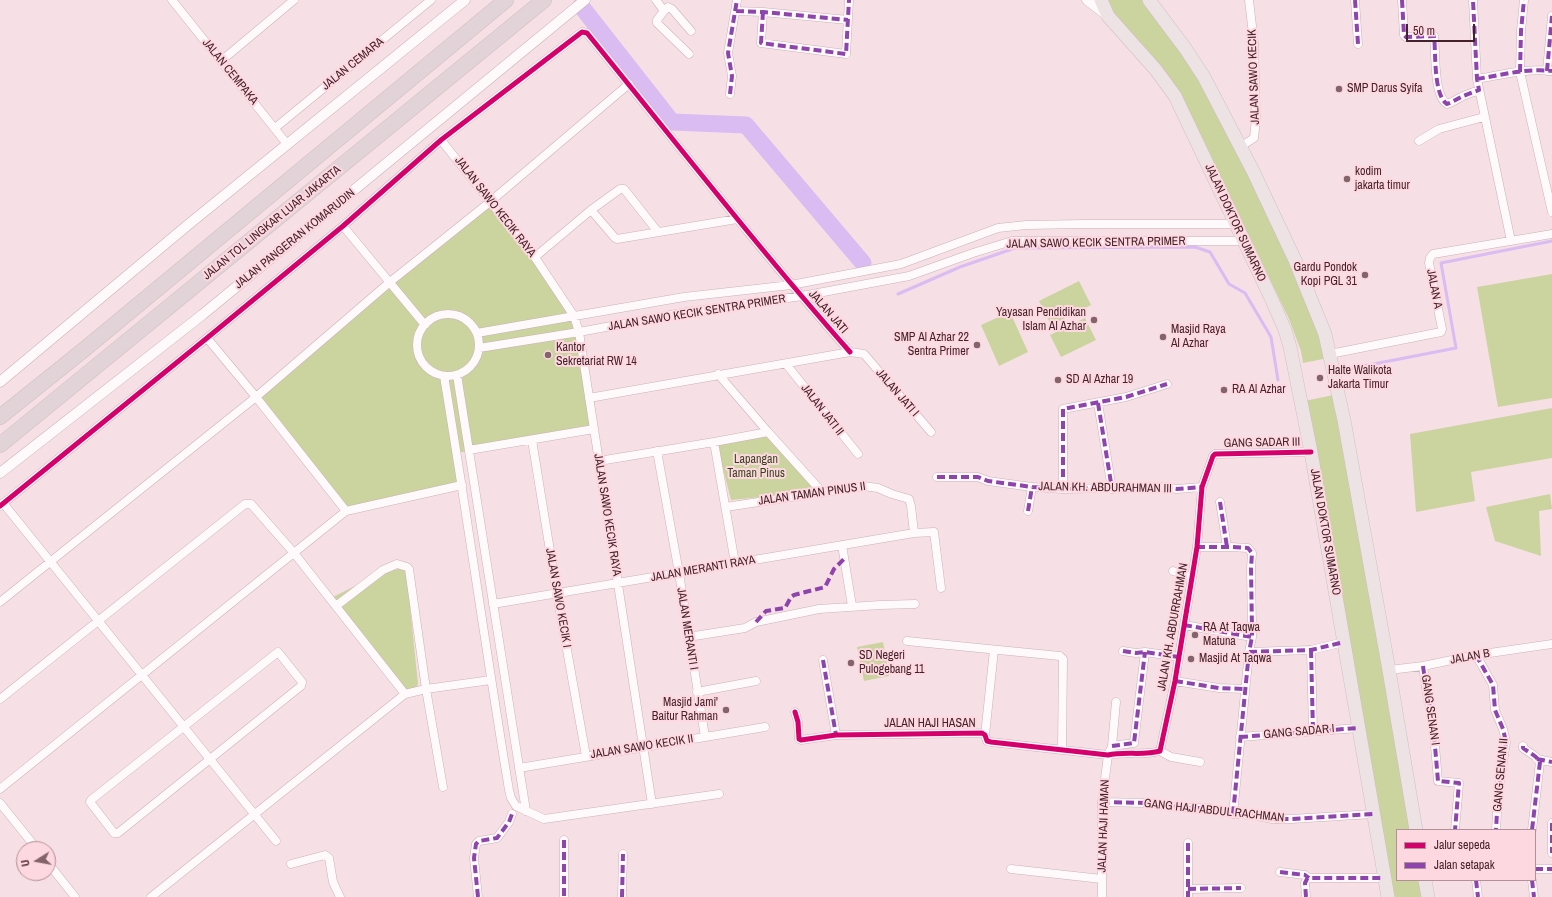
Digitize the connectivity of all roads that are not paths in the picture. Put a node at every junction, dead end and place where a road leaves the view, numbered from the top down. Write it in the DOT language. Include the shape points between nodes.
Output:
graph roads {
  1 [pos="294,0"];
  2 [pos="431,0"];
  3 [pos="465,0"];
  4 [pos="506,0"];
  5 [pos="544,0"];
  6 [pos="585,0"];
  7 [pos="656,0"];
  8 [pos="737,0"];
  9 [pos="849,0"];
  10 [pos="1087,0"];
  11 [pos="1101,0"];
  12 [pos="1149,0"];
  13 [pos="1249,0"];
  14 [pos="1355,0"];
  15 [pos="1402,0"];
  16 [pos="1473,0"];
  17 [pos="1524,0"];
  18 [pos="175,1"];
  19 [pos="664,10"];
  20 [pos="736,11"];
  21 [pos="763,12"];
  22 [pos="1108,16"];
  23 [pos="1552,16"];
  24 [pos="848,20"];
  25 [pos="692,31"];
  26 [pos="1358,44"];
  27 [pos="689,54"];
  28 [pos="221,61"];
  29 [pos="1549,71"];
  30 [pos="1520,72"];
  31 [pos="1477,79"];
  32 [pos="629,84"];
  33 [pos="1479,90"];
  34 [pos="730,94"];
  35 [pos="1484,117"];
  36 [pos="275,128"];
  37 [pos="442,140"];
  38 [pos="1419,141"];
  39 [pos="287,144"];
  40 [pos="1240,147"];
  41 [pos="491,201"];
  42 [pos="591,210"];
  43 [pos="1552,212"];
  44 [pos="737,219"];
  45 [pos="1236,224"];
  46 [pos="343,226"];
  47 [pos="658,232"];
  48 [pos="1552,234"];
  49 [pos="1244,241"];
  50 [pos="1511,241"];
  51 [pos="535,257"];
  52 [pos="901,264"];
  53 [pos="909,276"];
  54 [pos="390,282"];
  55 [pos="791,285"];
  56 [pos="802,296"];
  57 [pos="684,297"];
  58 [pos="686,312"];
  59 [pos="574,316"];
  60 [pos="425,325"];
  61 [pos="579,332"];
  62 [pos="477,333"];
  63 [pos="207,338"];
  64 [pos="479,348"];
  65 [pos="850,352"];
  66 [pos="864,354"];
  67 [pos="1330,354"];
  68 [pos="786,364"];
  69 [pos="718,374"];
  70 [pos="457,375"];
  71 [pos="444,376"];
  72 [pos="0,382"];
  73 [pos="1167,384"];
  74 [pos="256,397"];
  75 [pos="589,398"];
  76 [pos="1098,402"];
  77 [pos="0,417"];
  78 [pos="594,429"];
  79 [pos="768,432"];
  80 [pos="931,432"];
  81 [pos="532,440"];
  82 [pos="714,442"];
  83 [pos="0,445"];
  84 [pos="469,450"];
  85 [pos="657,451"];
  86 [pos="1311,452"];
  87 [pos="858,454"];
  88 [pos="1213,456"];
  89 [pos="599,461"];
  90 [pos="0,473"];
  91 [pos="937,477"];
  92 [pos="462,485"];
  93 [pos="1032,487"];
  94 [pos="1202,487"];
  95 [pos="1063,489"];
  96 [pos="1112,489"];
  97 [pos="823,493"];
  98 [pos="1220,502"];
  99 [pos="2,504"];
  100 [pos="726,507"];
  101 [pos="346,511"];
  102 [pos="1028,511"];
  103 [pos="914,533"];
  104 [pos="842,545"];
  105 [pos="1197,547"];
  106 [pos="1227,547"];
  107 [pos="484,550"];
  108 [pos="472,551"];
  109 [pos="294,553"];
  110 [pos="50,561"];
  111 [pos="735,563"];
  112 [pos="1172,571"];
  113 [pos="679,573"];
  114 [pos="1192,578"];
  115 [pos="618,583"];
  116 [pos="941,588"];
  117 [pos="557,594"];
  118 [pos="0,602"];
  119 [pos="493,604"];
  120 [pos="915,604"];
  121 [pos="336,606"];
  122 [pos="852,606"];
  123 [pos="98,620"];
  124 [pos="1184,625"];
  125 [pos="688,637"];
  126 [pos="1252,637"];
  127 [pos="907,641"];
  128 [pos="1344,642"];
  129 [pos="1552,644"];
  130 [pos="500,646"];
  131 [pos="487,649"];
  132 [pos="994,650"];
  133 [pos="1310,650"];
  134 [pos="1123,651"];
  135 [pos="1145,652"];
  136 [pos="1249,652"];
  137 [pos="1476,655"];
  138 [pos="1179,657"];
  139 [pos="823,660"];
  140 [pos="1423,666"];
  141 [pos="1389,670"];
  142 [pos="142,675"];
  143 [pos="490,680"];
  144 [pos="756,681"];
  145 [pos="1175,681"];
  146 [pos="426,689"];
  147 [pos="1245,689"];
  148 [pos="697,692"];
  149 [pos="406,694"];
  150 [pos="0,699"];
  151 [pos="1116,702"];
  152 [pos="795,712"];
  153 [pos="184,727"];
  154 [pos="765,727"];
  155 [pos="1358,728"];
  156 [pos="1313,731"];
  157 [pos="836,735"];
  158 [pos="985,735"];
  159 [pos="705,737"];
  160 [pos="1240,737"];
  161 [pos="1112,746"];
  162 [pos="1523,746"];
  163 [pos="644,747"];
  164 [pos="1062,749"];
  165 [pos="1160,751"];
  166 [pos="1108,754"];
  167 [pos="586,756"];
  168 [pos="210,759"];
  169 [pos="1537,759"];
  170 [pos="1200,762"];
  171 [pos="1552,762"];
  172 [pos="519,768"];
  173 [pos="443,787"];
  174 [pos="0,789"];
  175 [pos="719,794"];
  176 [pos="1102,802"];
  177 [pos="0,803"];
  178 [pos="652,804"];
  179 [pos="526,811"];
  180 [pos="254,814"];
  181 [pos="512,814"];
  182 [pos="1232,814"];
  183 [pos="1373,814"];
  184 [pos="1552,824"];
  185 [pos="1416,829"];
  186 [pos="1455,829"];
  187 [pos="1496,829"];
  188 [pos="1532,829"];
  189 [pos="564,840"];
  190 [pos="31,841"];
  191 [pos="276,841"];
  192 [pos="1188,843"];
  193 [pos="1552,853"];
  194 [pos="624,854"];
  195 [pos="291,864"];
  196 [pos="1011,869"];
  197 [pos="1536,869"];
  198 [pos="1552,869"];
  199 [pos="1280,872"];
  200 [pos="56,873"];
  201 [pos="1309,878"];
  202 [pos="1384,878"];
  203 [pos="1102,879"];
  204 [pos="1425,881"];
  205 [pos="1476,881"];
  206 [pos="1532,881"];
  207 [pos="1241,888"];
  208 [pos="1188,893"];
  209 [pos="75,897"];
  210 [pos="151,897"];
  211 [pos="340,897"];
  212 [pos="478,897"];
  213 [pos="564,897"];
  214 [pos="622,897"];
  215 [pos="1102,897"];
  216 [pos="1306,897"];
  217 [pos="1388,897"];
  218 [pos="1428,897"];
  219 [pos="1478,897"];
  220 [pos="1534,897"];
  1 -- 28 [label="street"];
  2 -- 36 [label="street, JALAN CEMARA"];
  3 -- 39 [label="street"];
  4 -- 77 [label="highway, JALAN TOL LINGKAR LUAR JAKARTA"];
  5 -- 83 [label="highway, JALAN TOL LINGKAR LUAR JAKARTA"];
  6 -- 90 [label="street, JALAN PANGERAN KOMARUDIN" via="202,315"];
  7 -- 19 [label="street"];
  8 -- 20 [label="street"];
  9 -- 24 [label="street"];
  10 -- 22 [label="street"];
  11 -- 22 [label="main road, JALAN DOKTOR SUMARNO"];
  12 -- 40 [label="main road" via="1204,77"];
  13 -- 40 [label="street, JALAN SAWO KECIK" via="1254,43 1256,123 1254,138"];
  14 -- 26 [label="street"];
  15 -- 33 [label="street" via="1404,35 1434,36 1436,74 1444,102 1450,103"];
  16 -- 31 [label="street"];
  17 -- 30 [label="street"];
  18 -- 28 [label="street, JALAN CEMPAKA"];
  19 -- 25 [label="street" via="670,8"];
  19 -- 27 [label="street" via="657,20 658,23"];
  20 -- 21 [label="street"];
  20 -- 34 [label="street" via="728,53 732,76"];
  21 -- 24 [label="street"];
  21 -- 24 [label="street" via="761,43 846,54"];
  22 -- 45 [label="main road, JALAN DOKTOR SUMARNO" via="1156,70 1175,96"];
  23 -- 29 [label="street"];
  28 -- 36 [label="street, JALAN CEMPAKA"];
  29 -- 30 [label="street"];
  30 -- 31 [label="street"];
  30 -- 43 [label="street"];
  31 -- 33 [label="street"];
  32 -- 37 [label="street, JALAN JATI" via="587,33 582,32"];
  32 -- 41 [label="street"];
  32 -- 44 [label="street, JALAN JATI"];
  33 -- 35 [label="street"];
  35 -- 38 [label="street" via="1439,129"];
  35 -- 50 [label="street"];
  36 -- 39 [label="street, JALAN CEMPAKA"];
  37 -- 41 [label="street, JALAN SAWO KECIK RAYA"];
  37 -- 46 [label="street, JALAN JATI"];
  39 -- 72 [label="street"];
  40 -- 67 [label="main road" via="1308,289"];
  41 -- 51 [label="street, JALAN SAWO KECIK RAYA"];
  41 -- 54 [label="street"];
  42 -- 47 [label="street" via="615,238"];
  42 -- 47 [label="street" via="618,189 622,189"];
  42 -- 51 [label="street"];
  44 -- 47 [label="street"];
  44 -- 55 [label="street, JALAN JATI"];
  45 -- 49 [label="main road, JALAN DOKTOR SUMARNO"];
  45 -- 52 [label="street, JALAN SAWO KECIK SENTRA PRIMER" via="1003,227"];
  46 -- 54 [label="street"];
  46 -- 63 [label="street, JALAN JATI"];
  48 -- 50 [label="street, JALAN A"];
  49 -- 53 [label="street, JALAN SAWO KECIK SENTRA PRIMER" via="1012,241"];
  49 -- 86 [label="main road, JALAN DOKTOR SUMARNO" via="1288,341"];
  50 -- 67 [label="street, JALAN A" via="1433,254 1429,263 1441,332"];
  51 -- 59 [label="street, JALAN SAWO KECIK RAYA"];
  52 -- 53 [label="street"];
  52 -- 55 [label="street, JALAN SAWO KECIK SENTRA PRIMER"];
  53 -- 56 [label="street, JALAN SAWO KECIK SENTRA PRIMER"];
  54 -- 60 [label="street"];
  54 -- 74 [label="street"];
  55 -- 56 [label="street, JALAN JATI"];
  55 -- 57 [label="street, JALAN SAWO KECIK SENTRA PRIMER"];
  56 -- 58 [label="street, JALAN SAWO KECIK SENTRA PRIMER"];
  56 -- 65 [label="street, JALAN JATI"];
  57 -- 58 [label="street"];
  57 -- 59 [label="street, JALAN SAWO KECIK SENTRA PRIMER"];
  58 -- 61 [label="street, JALAN SAWO KECIK SENTRA PRIMER"];
  59 -- 61 [label="street, JALAN SAWO KECIK RAYA"];
  59 -- 62 [label="street, JALAN SAWO KECIK SENTRA PRIMER"];
  60 -- 62 [label="street" via="441,315 457,315 469,322"];
  60 -- 71 [label="street" via="418,340 418,352 430,370"];
  61 -- 64 [label="street, JALAN SAWO KECIK SENTRA PRIMER"];
  61 -- 75 [label="street, JALAN SAWO KECIK RAYA"];
  62 -- 64 [label="street"];
  63 -- 74 [label="street"];
  63 -- 99 [label="street, JALAN JATI"];
  64 -- 70 [label="street" via="472,365"];
  65 -- 66 [label="street, JALAN JATI"];
  65 -- 68 [label="street, JALAN JATI"];
  66 -- 80 [label="street, JALAN JATI I"];
  67 -- 141 [label="main road"];
  68 -- 69 [label="street, JALAN JATI"];
  68 -- 87 [label="street, JALAN JATI II"];
  69 -- 75 [label="street, JALAN JATI"];
  69 -- 79 [label="street"];
  70 -- 71 [label="street"];
  70 -- 84 [label="street"];
  71 -- 92 [label="street"];
  73 -- 76 [label="street" via="1126,398"];
  74 -- 101 [label="street"];
  74 -- 110 [label="street"];
  75 -- 78 [label="street, JALAN SAWO KECIK RAYA"];
  76 -- 95 [label="street" via="1063,409"];
  76 -- 96 [label="street"];
  78 -- 81 [label="street"];
  78 -- 89 [label="street, JALAN SAWO KECIK RAYA"];
  79 -- 82 [label="street"];
  79 -- 97 [label="street"];
  81 -- 84 [label="street"];
  81 -- 117 [label="street, JALAN SAWO KECIK I"];
  82 -- 85 [label="street"];
  82 -- 100 [label="street"];
  84 -- 107 [label="street"];
  85 -- 89 [label="street"];
  85 -- 113 [label="street, JALAN MERANTI I"];
  86 -- 88 [label="street, GANG SADAR III"];
  86 -- 128 [label="main road, JALAN DOKTOR SUMARNO"];
  88 -- 94 [label="street, JALAN KH. ABDURRAHMAN"];
  89 -- 115 [label="street, JALAN SAWO KECIK RAYA"];
  91 -- 93 [label="street, JALAN KH. ABDURAHMAN III" via="978,477 988,481"];
  92 -- 101 [label="street"];
  92 -- 108 [label="street"];
  93 -- 95 [label="street, JALAN KH. ABDURAHMAN III"];
  93 -- 102 [label="street"];
  94 -- 96 [label="street, JALAN KH. ABDURAHMAN III"];
  94 -- 105 [label="street, JALAN KH. ABDURRAHMAN"];
  95 -- 96 [label="street, JALAN KH. ABDURAHMAN III"];
  97 -- 100 [label="street, JALAN TAMAN PINUS II"];
  97 -- 103 [label="street, JALAN TAMAN PINUS II" via="871,486 909,500"];
  98 -- 106 [label="street"];
  99 -- 110 [label="street"];
  100 -- 111 [label="street"];
  101 -- 109 [label="street"];
  103 -- 104 [label="street, JALAN MERANTI RAYA"];
  103 -- 116 [label="street, JALAN MERANTI RAYA" via="934,532"];
  104 -- 111 [label="street, JALAN MERANTI RAYA"];
  104 -- 122 [label="street"];
  105 -- 106 [label="street"];
  105 -- 114 [label="street, JALAN KH. ABDURRAHMAN"];
  106 -- 126 [label="street" via="1248,548 1252,553"];
  107 -- 108 [label="street"];
  107 -- 119 [label="street"];
  108 -- 131 [label="street"];
  109 -- 121 [label="street"];
  109 -- 123 [label="street" via="251,504 245,504"];
  109 -- 142 [label="street"];
  110 -- 118 [label="street"];
  110 -- 123 [label="street"];
  111 -- 113 [label="street, JALAN MERANTI RAYA"];
  112 -- 114 [label="street"];
  113 -- 115 [label="street, JALAN MERANTI RAYA"];
  113 -- 125 [label="street, JALAN MERANTI I"];
  114 -- 124 [label="street, JALAN KH. ABDURRAHMAN"];
  115 -- 117 [label="street, JALAN MERANTI RAYA"];
  115 -- 163 [label="street, JALAN SAWO KECIK RAYA"];
  117 -- 119 [label="street, JALAN MERANTI RAYA"];
  117 -- 167 [label="street, JALAN SAWO KECIK I"];
  119 -- 130 [label="street"];
  120 -- 122 [label="street"];
  121 -- 146 [label="street" via="383,570 397,564 408,567"];
  121 -- 149 [label="street"];
  122 -- 125 [label="street" via="819,609 756,622 745,628"];
  123 -- 142 [label="street"];
  123 -- 150 [label="street"];
  124 -- 126 [label="street"];
  124 -- 138 [label="street, JALAN KH. ABDURRAHMAN"];
  125 -- 148 [label="street, JALAN MERANTI I"];
  126 -- 136 [label="street"];
  127 -- 132 [label="street"];
  128 -- 133 [label="street"];
  128 -- 155 [label="main road, JALAN DOKTOR SUMARNO"];
  129 -- 137 [label="street, JALAN B"];
  130 -- 131 [label="street"];
  130 -- 172 [label="street"];
  131 -- 143 [label="street"];
  132 -- 158 [label="street"];
  132 -- 164 [label="street" via="1060,656 1063,659"];
  133 -- 136 [label="street"];
  133 -- 156 [label="street"];
  134 -- 135 [label="street"];
  135 -- 138 [label="street"];
  135 -- 161 [label="street" via="1134,743"];
  136 -- 147 [label="street"];
  137 -- 140 [label="street, JALAN B"];
  137 -- 187 [label="street, GANG SENAN II" via="1493,685 1495,710 1506,742 1498,794"];
  138 -- 145 [label="street, JALAN KH. ABDURRAHMAN"];
  139 -- 157 [label="street"];
  140 -- 141 [label="street, JALAN B"];
  140 -- 186 [label="street, GANG SENAN I" via="1432,711 1438,781 1459,783"];
  141 -- 185 [label="main road"];
  142 -- 153 [label="street"];
  142 -- 174 [label="street"];
  143 -- 146 [label="street"];
  143 -- 179 [label="street" via="511,798 516,806"];
  144 -- 148 [label="street"];
  145 -- 147 [label="street"];
  145 -- 165 [label="street, JALAN KH. ABDURRAHMAN"];
  146 -- 149 [label="street"];
  146 -- 173 [label="street"];
  147 -- 160 [label="street"];
  148 -- 159 [label="street, JALAN MERANTI I"];
  149 -- 180 [label="street"];
  151 -- 161 [label="street"];
  152 -- 157 [label="street, JALAN HAJI HASAN" via="799,738 802,740"];
  153 -- 168 [label="street"];
  153 -- 168 [label="street" via="276,653 280,653 302,684"];
  153 -- 168 [label="street" via="91,800 114,833 118,833"];
  154 -- 159 [label="street, JALAN SAWO KECIK II"];
  155 -- 156 [label="street, GANG SADAR I"];
  155 -- 183 [label="main road, JALAN DOKTOR SUMARNO"];
  156 -- 160 [label="street, GANG SADAR I"];
  157 -- 158 [label="street, JALAN HAJI HASAN"];
  158 -- 164 [label="street, JALAN HAJI HASAN" via="987,741 991,742"];
  159 -- 163 [label="street, JALAN SAWO KECIK II"];
  160 -- 182 [label="street"];
  161 -- 166 [label="street, JALAN HAJI HAMAN"];
  162 -- 169 [label="street"];
  163 -- 167 [label="street, JALAN SAWO KECIK II"];
  163 -- 178 [label="street, JALAN SAWO KECIK RAYA"];
  164 -- 166 [label="street, JALAN HAJI HASAN"];
  165 -- 166 [label="street"];
  165 -- 170 [label="street" via="1170,757"];
  166 -- 176 [label="street, JALAN HAJI HAMAN"];
  167 -- 172 [label="street, JALAN SAWO KECIK II"];
  168 -- 180 [label="street"];
  169 -- 171 [label="street"];
  169 -- 188 [label="street" via="1540,766"];
  172 -- 179 [label="street"];
  175 -- 178 [label="street"];
  176 -- 182 [label="street, GANG HAJI ABDUL RACHMAN" via="1210,808"];
  176 -- 203 [label="street, JALAN HAJI HAMAN"];
  177 -- 190 [label="street"];
  178 -- 179 [label="street" via="544,820"];
  180 -- 191 [label="street"];
  180 -- 210 [label="street"];
  181 -- 212 [label="street" via="507,826 497,838 479,841 476,844 474,858"];
  182 -- 183 [label="street, GANG HAJI ABDUL RACHMAN" via="1272,819"];
  183 -- 202 [label="main road, JALAN DOKTOR SUMARNO"];
  184 -- 193 [label="street"];
  189 -- 213 [label="street"];
  192 -- 208 [label="street"];
  194 -- 214 [label="street"];
  195 -- 211 [label="street" via="328,856 333,882"];
  196 -- 203 [label="street"];
  197 -- 198 [label="street"];
  199 -- 201 [label="street" via="1305,875"];
  200 -- 209 [label="street"];
  201 -- 202 [label="street"];
  201 -- 216 [label="street" via="1305,883"];
  202 -- 217 [label="main road, JALAN DOKTOR SUMARNO"];
  203 -- 215 [label="street, JALAN HAJI HAMAN"];
  204 -- 218 [label="main road"];
  205 -- 219 [label="street"];
  206 -- 220 [label="street"];
  207 -- 208 [label="street"];
}
